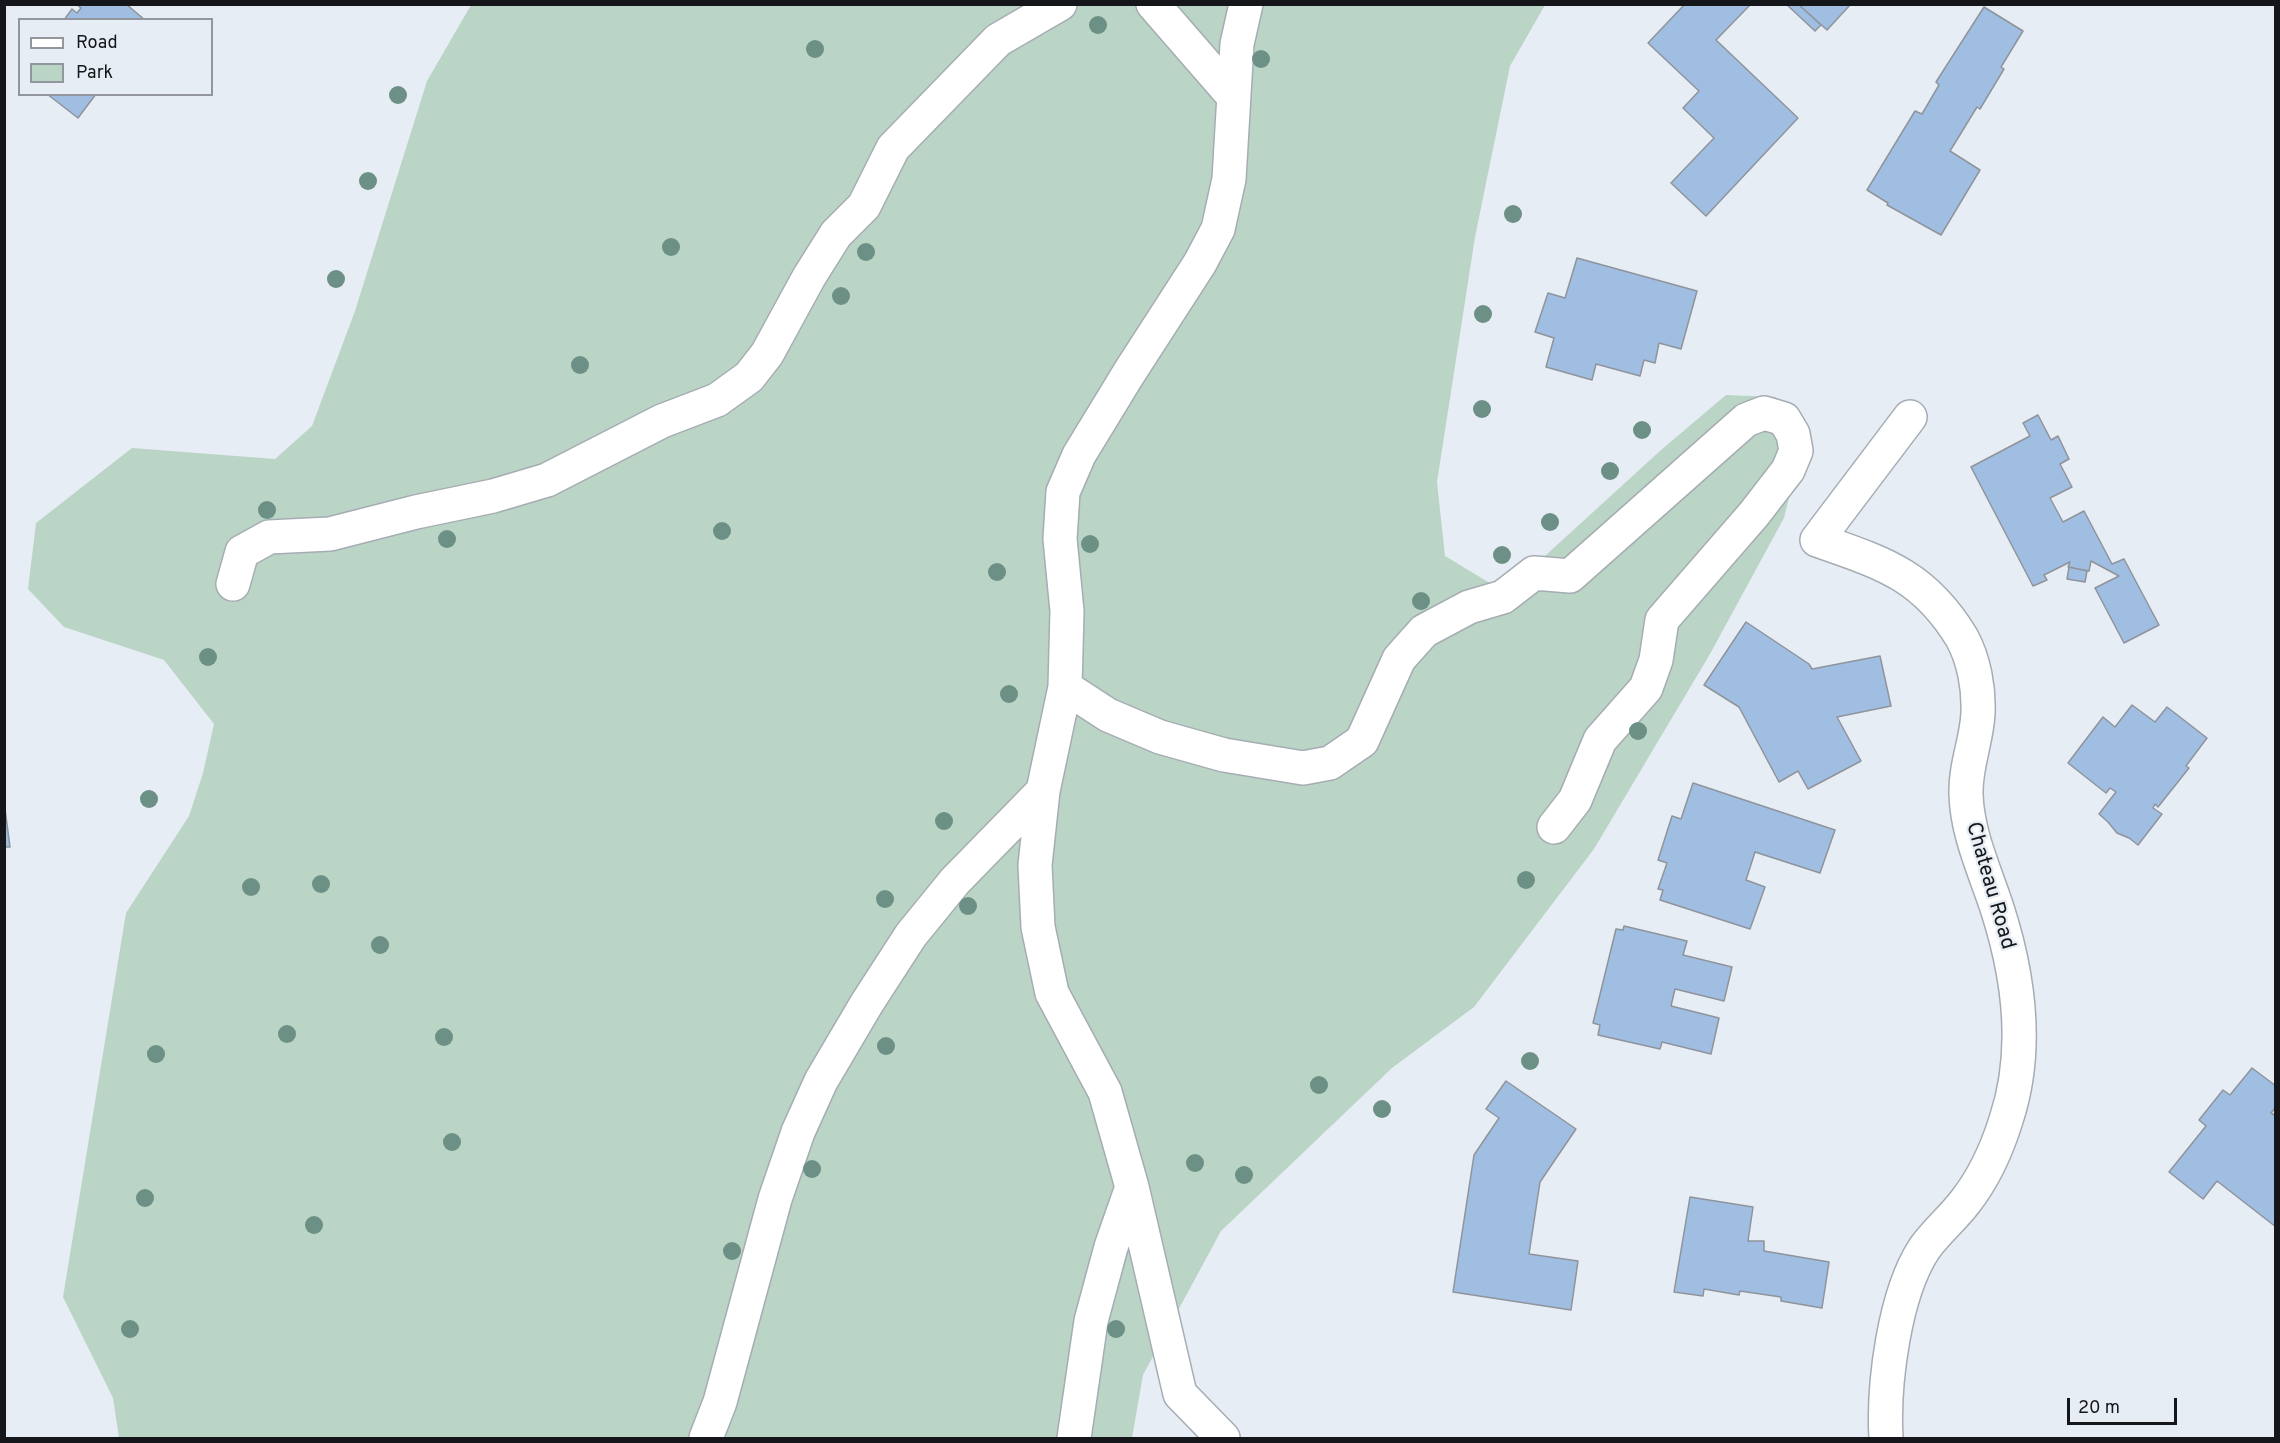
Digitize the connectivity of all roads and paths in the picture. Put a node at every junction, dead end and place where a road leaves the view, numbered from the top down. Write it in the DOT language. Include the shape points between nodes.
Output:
graph roads {
  1 [pos="1060,4"];
  2 [pos="1153,4"];
  3 [pos="1246,4"];
  4 [pos="1233,96"];
  5 [pos="1910,417"];
  6 [pos="233,584"];
  7 [pos="1065,687"];
  8 [pos="1043,791"];
  9 [pos="1554,827"];
  10 [pos="1132,1187"];
  11 [pos="706,1438"];
  12 [pos="1074,1438"];
  13 [pos="1223,1438"];
  14 [pos="1886,1438"];
  1 -- 6 [label="street" via="998,40 893,148 864,206 836,234 767,354 749,377 717,400 662,422 547,480 330,534 269,537 242,552"];
  2 -- 4 [label="street"];
  3 -- 4 [label="street" via="1237,44"];
  4 -- 7 [label="street" via="1228,179 1218,228 1079,455 1064,492 1060,539 1067,611"];
  5 -- 14 [label="street, Chateau Road" via="1817,540 1883,563 1918,585 1944,611 1964,642 1976,675 1978,714 1966,793 1970,829 1998,911 2016,987 2020,1032 2018,1073 2007,1120 1988,1164 1965,1202 1925,1249 1909,1278 1890,1351"];
  7 -- 8 [label="street"];
  7 -- 9 [label="street" via="1108,715 1160,737 1224,755 1303,768 1330,763 1362,741 1399,658 1424,631 1469,607 1503,597 1534,573 1569,576 1746,420 1764,413 1784,419 1793,434 1796,451 1788,470 1662,620 1656,660 1646,688 1600,740 1575,800"];
  8 -- 10 [label="street" via="1035,865 1038,927 1052,993 1106,1092"];
  8 -- 11 [label="street" via="956,881 911,935 821,1081 798,1132 775,1200 720,1402"];
  10 -- 12 [label="street" via="1091,1321"];
  10 -- 13 [label="street" via="1180,1394"];
}
